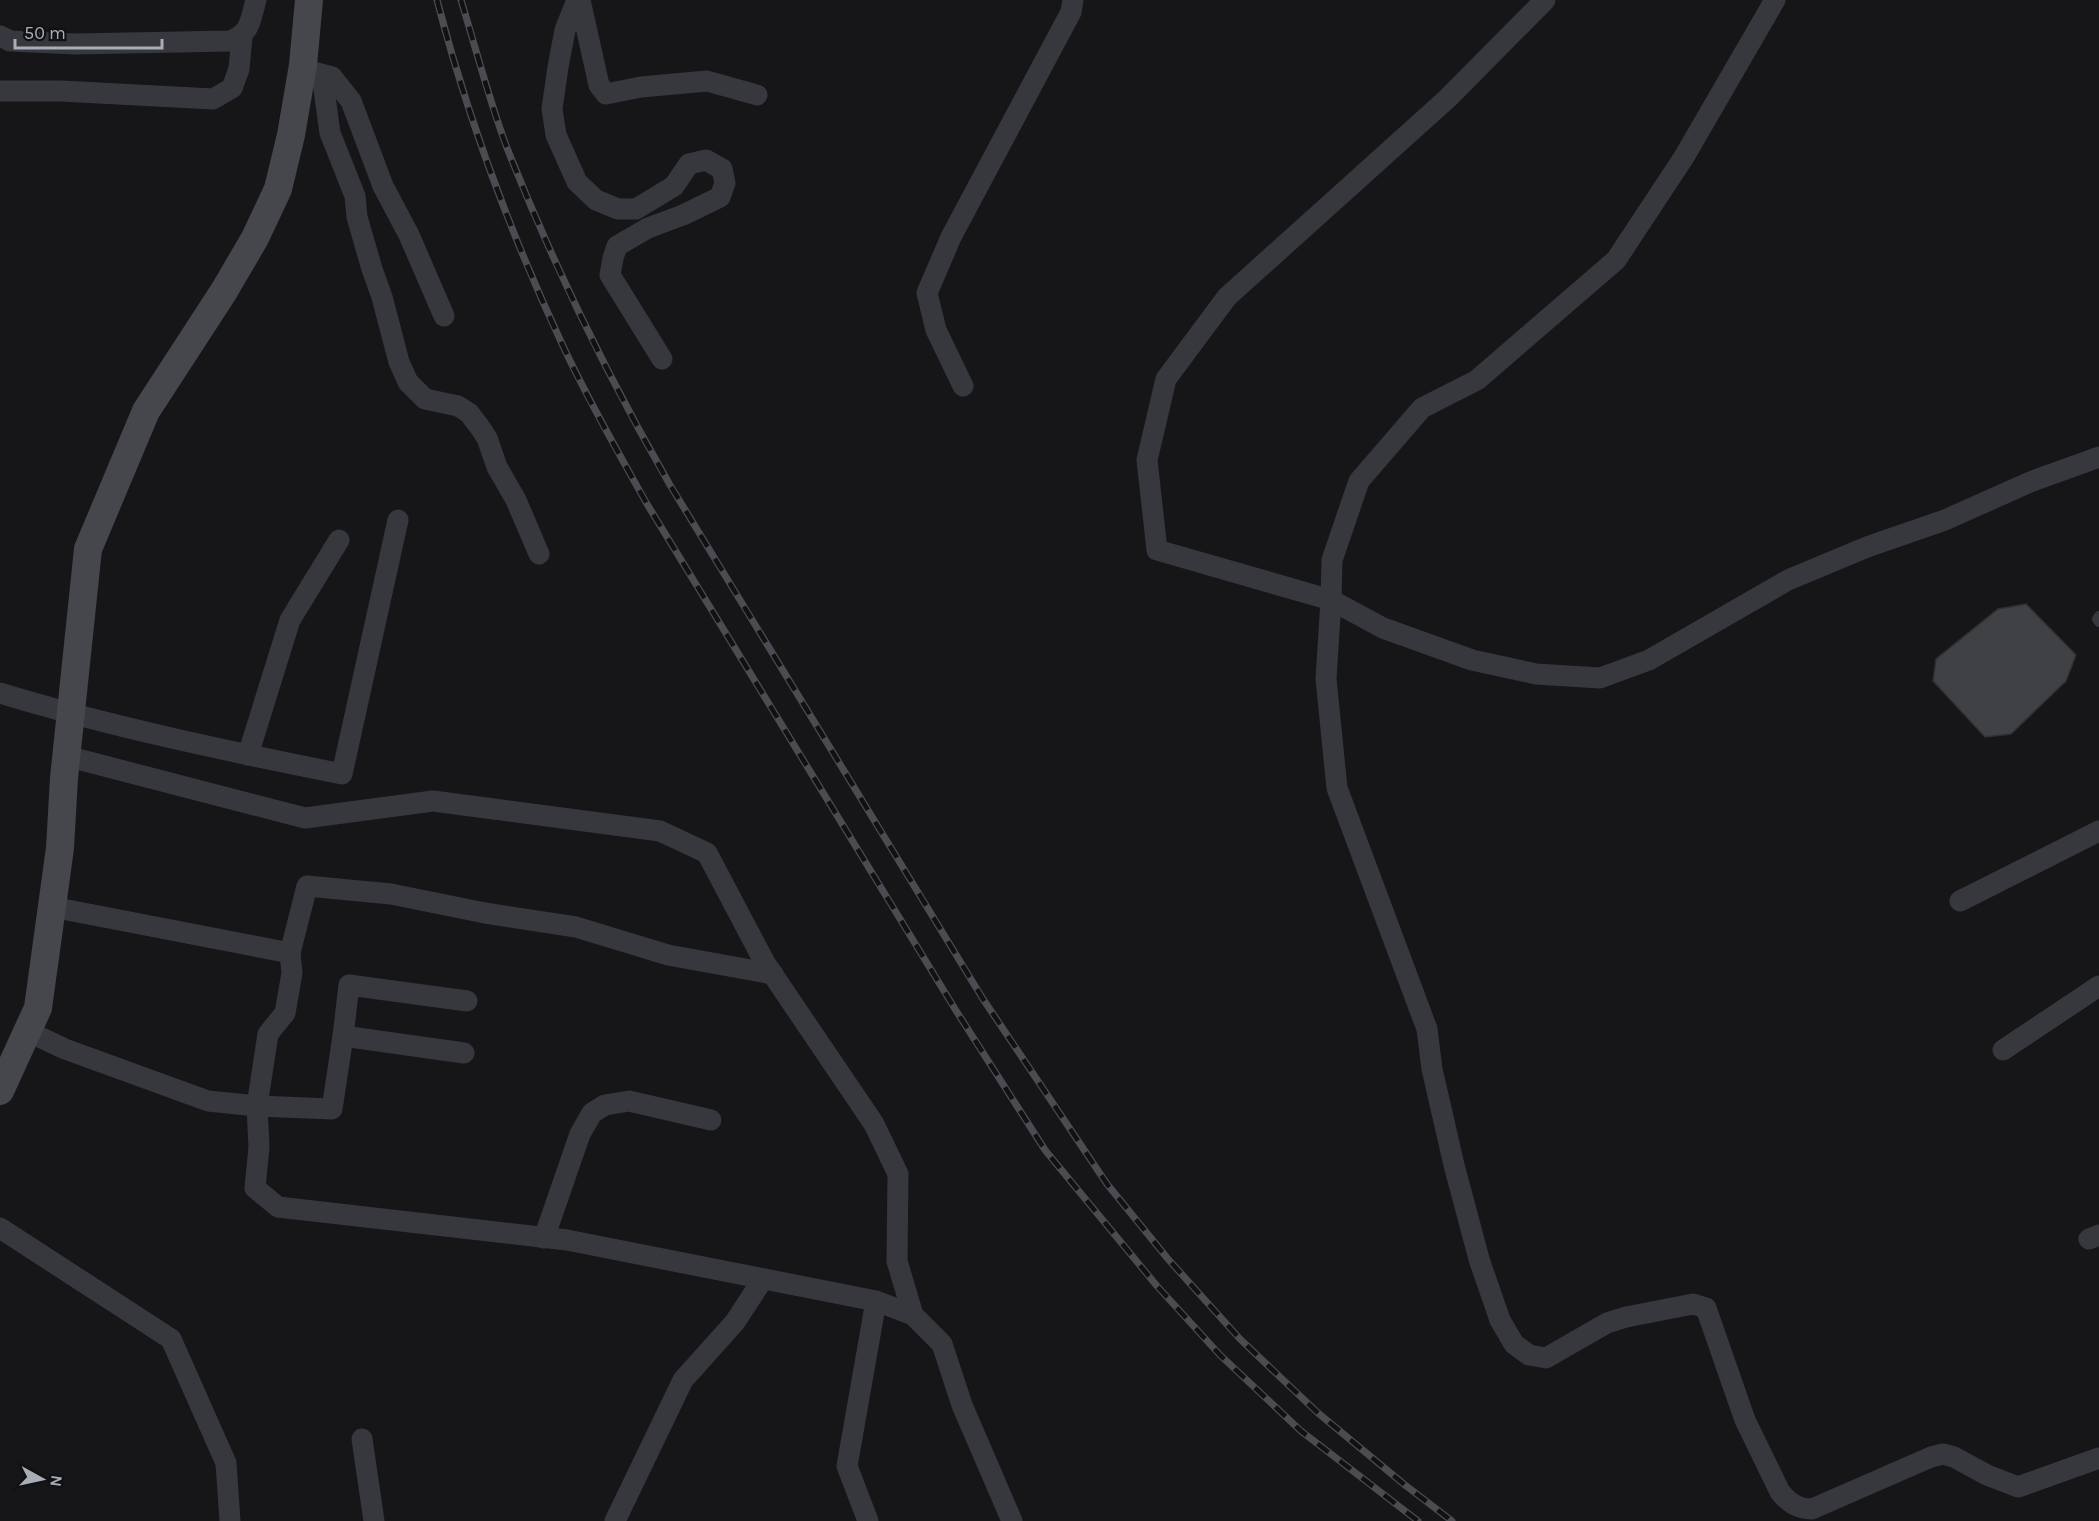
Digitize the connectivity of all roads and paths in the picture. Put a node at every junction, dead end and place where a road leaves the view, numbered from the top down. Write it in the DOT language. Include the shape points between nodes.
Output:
graph roads {
  1 [pos="256,0"];
  2 [pos="309,0"];
  3 [pos="578,0"];
  4 [pos="1072,0"];
  5 [pos="1545,0"];
  6 [pos="1775,0"];
  7 [pos="0,36"];
  8 [pos="243,36"];
  9 [pos="313,70"];
  10 [pos="0,91"];
  11 [pos="757,95"];
  12 [pos="444,316"];
  13 [pos="662,359"];
  14 [pos="963,386"];
  15 [pos="2099,457"];
  16 [pos="398,520"];
  17 [pos="339,540"];
  18 [pos="539,554"];
  19 [pos="1331,600"];
  20 [pos="2099,616"];
  21 [pos="2099,622"];
  22 [pos="0,693"];
  23 [pos="71,713"];
  24 [pos="248,755"];
  25 [pos="66,756"];
  26 [pos="2099,831"];
  27 [pos="1960,901"];
  28 [pos="52,907"];
  29 [pos="290,953"];
  30 [pos="772,974"];
  31 [pos="2099,986"];
  32 [pos="467,1002"];
  33 [pos="27,1031"];
  34 [pos="343,1036"];
  35 [pos="2003,1050"];
  36 [pos="464,1053"];
  37 [pos="0,1091"];
  38 [pos="257,1106"];
  39 [pos="711,1119"];
  40 [pos="0,1228"];
  41 [pos="544,1238"];
  42 [pos="763,1279"];
  43 [pos="876,1301"];
  44 [pos="913,1316"];
  45 [pos="362,1439"];
  46 [pos="2099,1458"];
  47 [pos="230,1521"];
  48 [pos="374,1521"];
  49 [pos="615,1521"];
  50 [pos="868,1521"];
  51 [pos="1012,1521"];
  1 -- 8 [label="street"];
  2 -- 9 [label="street"];
  3 -- 11 [label="street" via="599,84 606,94 707,81"];
  3 -- 13 [label="street" via="565,30 552,109 556,135 577,182 596,200 618,209 636,209 675,186 689,164 706,160 722,169 725,183 720,197 648,228 617,246 613,258 610,274"];
  4 -- 14 [label="street" via="1071,12 951,237 927,293 936,330"];
  5 -- 19 [label="street" via="1448,98 1227,297 1166,379 1148,460 1157,550"];
  6 -- 19 [label="street" via="1684,157 1616,260 1477,380 1422,408 1359,481 1332,560"];
  7 -- 8 [label="street" via="10,41 76,44 230,41"];
  8 -- 10 [label="street" via="232,88 213,99"];
  9 -- 12 [label="street" via="332,77 351,101 383,186"];
  9 -- 18 [label="street" via="330,133 355,196 357,217 408,382 425,399 458,406 479,426"];
  9 -- 23 [label="street" via="278,189 224,291 146,411 88,549"];
  15 -- 19 [label="street" via="1788,580 1649,660 1600,678 1536,674 1472,660 1383,628"];
  16 -- 24 [label="street" via="342,774"];
  17 -- 24 [label="street" via="290,620"];
  19 -- 46 [label="street" via="1326,679 1337,788 1427,1029 1432,1069 1479,1259 1500,1320 1514,1344 1529,1355 1546,1358 1607,1323 1626,1317 1693,1304 1706,1308 1750,1431 1779,1492 1802,1509 1812,1509 1943,1454 2018,1487"];
  20 -- 21 [label="lane"];
  22 -- 23 [label="street"];
  23 -- 24 [label="street"];
  23 -- 25 [label="street"];
  25 -- 28 [label="street"];
  25 -- 30 [label="street" via="305,818 433,801 660,831 708,853"];
  26 -- 27 [label="street"];
  28 -- 29 [label="street"];
  28 -- 33 [label="street" via="38,1008"];
  29 -- 30 [label="street" via="307,886 391,894 576,927 668,955"];
  29 -- 38 [label="street" via="292,973 285,1013 268,1034"];
  30 -- 44 [label="street" via="874,1124 898,1174 897,1261"];
  31 -- 35 [label="street"];
  32 -- 34 [label="street" via="349,985"];
  33 -- 37 [label="street"];
  33 -- 38 [label="street" via="65,1049 208,1101"];
  34 -- 36 [label="street"];
  34 -- 38 [label="street" via="332,1109"];
  38 -- 41 [label="street" via="255,1188 278,1207"];
  39 -- 41 [label="street" via="629,1101 605,1105 592,1113 580,1134"];
  40 -- 47 [label="street" via="171,1339 226,1463"];
  41 -- 42 [label="street"];
  42 -- 43 [label="street"];
  42 -- 49 [label="street" via="735,1322 683,1380"];
  43 -- 44 [label="street"];
  43 -- 50 [label="street" via="847,1466"];
  44 -- 51 [label="street" via="942,1344"];
  45 -- 48 [label="street"];
}
